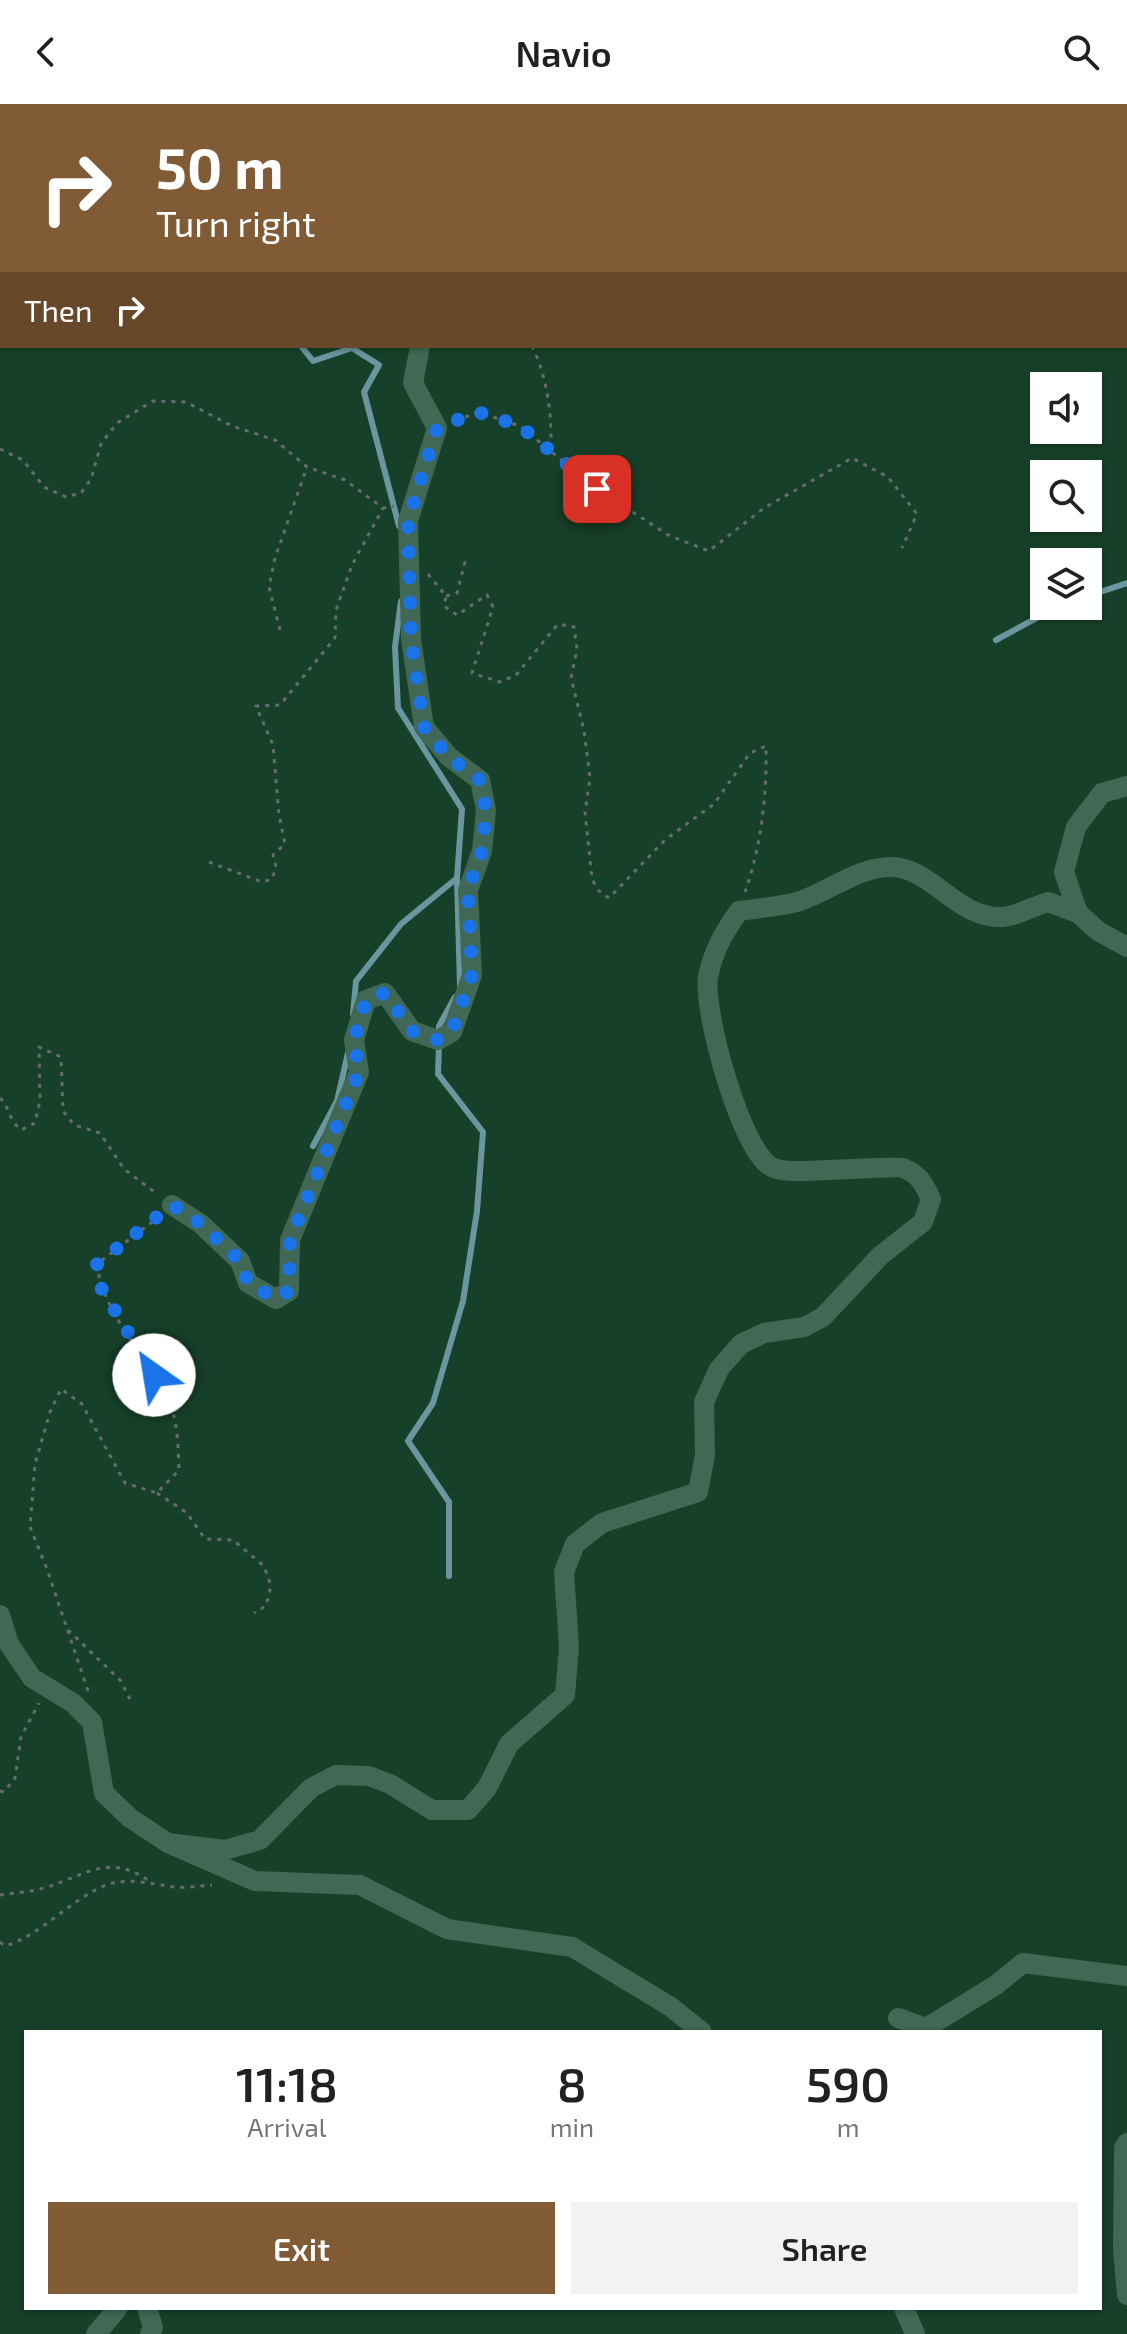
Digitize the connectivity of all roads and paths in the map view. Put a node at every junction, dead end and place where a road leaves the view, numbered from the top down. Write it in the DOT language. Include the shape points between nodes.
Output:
graph roads {
  1 [pos="420,348"];
  2 [pos="533,348"];
  3 [pos="437,428"];
  4 [pos="0,449"];
  5 [pos="551,449"];
  6 [pos="307,467"];
  7 [pos="413,503"];
  8 [pos="383,508"];
  9 [pos="902,548"];
  10 [pos="408,550"];
  11 [pos="466,558"];
  12 [pos="446,596"];
  13 [pos="280,630"];
  14 [pos="1127,786"];
  15 [pos="209,862"];
  16 [pos="739,911"];
  17 [pos="1078,913"];
  18 [pos="1127,947"];
  19 [pos="0,1098"];
  20 [pos="172,1205"];
  21 [pos="157,1493"];
  22 [pos="254,1613"];
  23 [pos="0,1615"];
  24 [pos="66,1628"];
  25 [pos="52,1689"];
  26 [pos="130,1699"];
  27 [pos="92,1722"];
  28 [pos="0,1791"];
  29 [pos="168,1843"];
  30 [pos="149,1881"];
  31 [pos="224,1884"];
  32 [pos="0,1895"];
  33 [pos="0,1942"];
  34 [pos="1127,1976"];
  35 [pos="898,2018"];
  36 [pos="700,2030"];
  37 [pos="1127,2143"];
  38 [pos="1127,2295"];
  39 [pos="116,2310"];
  40 [pos="148,2310"];
  41 [pos="905,2310"];
  42 [pos="96,2334"];
  43 [pos="150,2334"];
  44 [pos="915,2334"];
  1 -- 3 [label="street" via="413,383"];
  2 -- 5 [label="path" via="540,363"];
  3 -- 5 [label="path" via="478,412 520,426"];
  3 -- 7 [label="street"];
  4 -- 6 [label="path" via="23,460 44,487 66,497 81,493 91,479 101,444 117,423 153,401 186,402 232,426 275,440"];
  5 -- 9 [label="path" via="597,489 670,536 709,551 764,508 852,458 888,477 917,514"];
  6 -- 8 [label="path" via="345,480"];
  6 -- 13 [label="path" via="269,587"];
  7 -- 8 [label="path"];
  7 -- 10 [label="street"];
  8 -- 15 [label="path" via="352,565 336,610 335,638 280,705 256,706 273,745 285,844 273,855 272,879 262,882"];
  10 -- 12 [label="path"];
  10 -- 20 [label="street" via="411,639 424,727 449,757 480,780 486,810 482,851 468,890 472,975 461,1010 452,1032 438,1040 412,1031 385,993 366,1000 354,1040 359,1072 290,1240 289,1291 276,1299 248,1283 240,1261"];
  11 -- 12 [label="path" via="457,593"];
  12 -- 16 [label="path" via="444,606 457,615 487,595 493,607 472,673 500,682 516,675 558,624 574,627 577,649 571,678 590,778 585,812 592,879 609,898 665,840 714,804 750,753 766,746 756,861"];
  14 -- 17 [label="street" via="1102,793 1076,827 1064,872"];
  16 -- 17 [label="street" via="798,901 875,868 896,867 978,913 1003,917 1048,902"];
  16 -- 29 [label="street" via="720,938 708,979 710,1016 752,1144 770,1166 792,1171 901,1167 922,1180 931,1199 923,1222 880,1256 823,1317 741,1344 719,1369 704,1402 705,1455 698,1492 602,1523 575,1544 564,1572 569,1647 565,1695 509,1744 487,1788 468,1810 432,1810 369,1776 336,1775 311,1788 260,1840 225,1850"];
  17 -- 18 [label="street"];
  19 -- 20 [label="path" via="10,1121 21,1130 35,1123 39,1047 61,1057 63,1111 74,1125 100,1133 124,1169"];
  20 -- 21 [label="path" via="97,1264 100,1286 168,1398 178,1436 179,1470"];
  21 -- 22 [label="path" via="187,1513 205,1539 233,1540 264,1566 271,1586 266,1606"];
  21 -- 24 [label="path" via="125,1483 82,1404 61,1389 35,1464 30,1527"];
  23 -- 25 [label="street" via="9,1644 32,1678"];
  24 -- 26 [label="path" via="120,1680"];
  24 -- 27 [label="path" via="87,1685"];
  25 -- 27 [label="street"];
  25 -- 28 [label="path" via="21,1737 15,1778"];
  27 -- 29 [label="street" via="104,1793"];
  29 -- 36 [label="street" via="255,1881 360,1885 447,1929 572,1947"];
  30 -- 31 [label="path" via="177,1887"];
  30 -- 32 [label="path" via="132,1869 96,1867 42,1889"];
  30 -- 33 [label="path" via="109,1884 24,1940 5,1946"];
  34 -- 35 [label="street" via="1023,1963 926,2028"];
  37 -- 38 [label="street"];
  39 -- 42 [label="street"];
  40 -- 43 [label="street"];
  41 -- 44 [label="street"];
}
